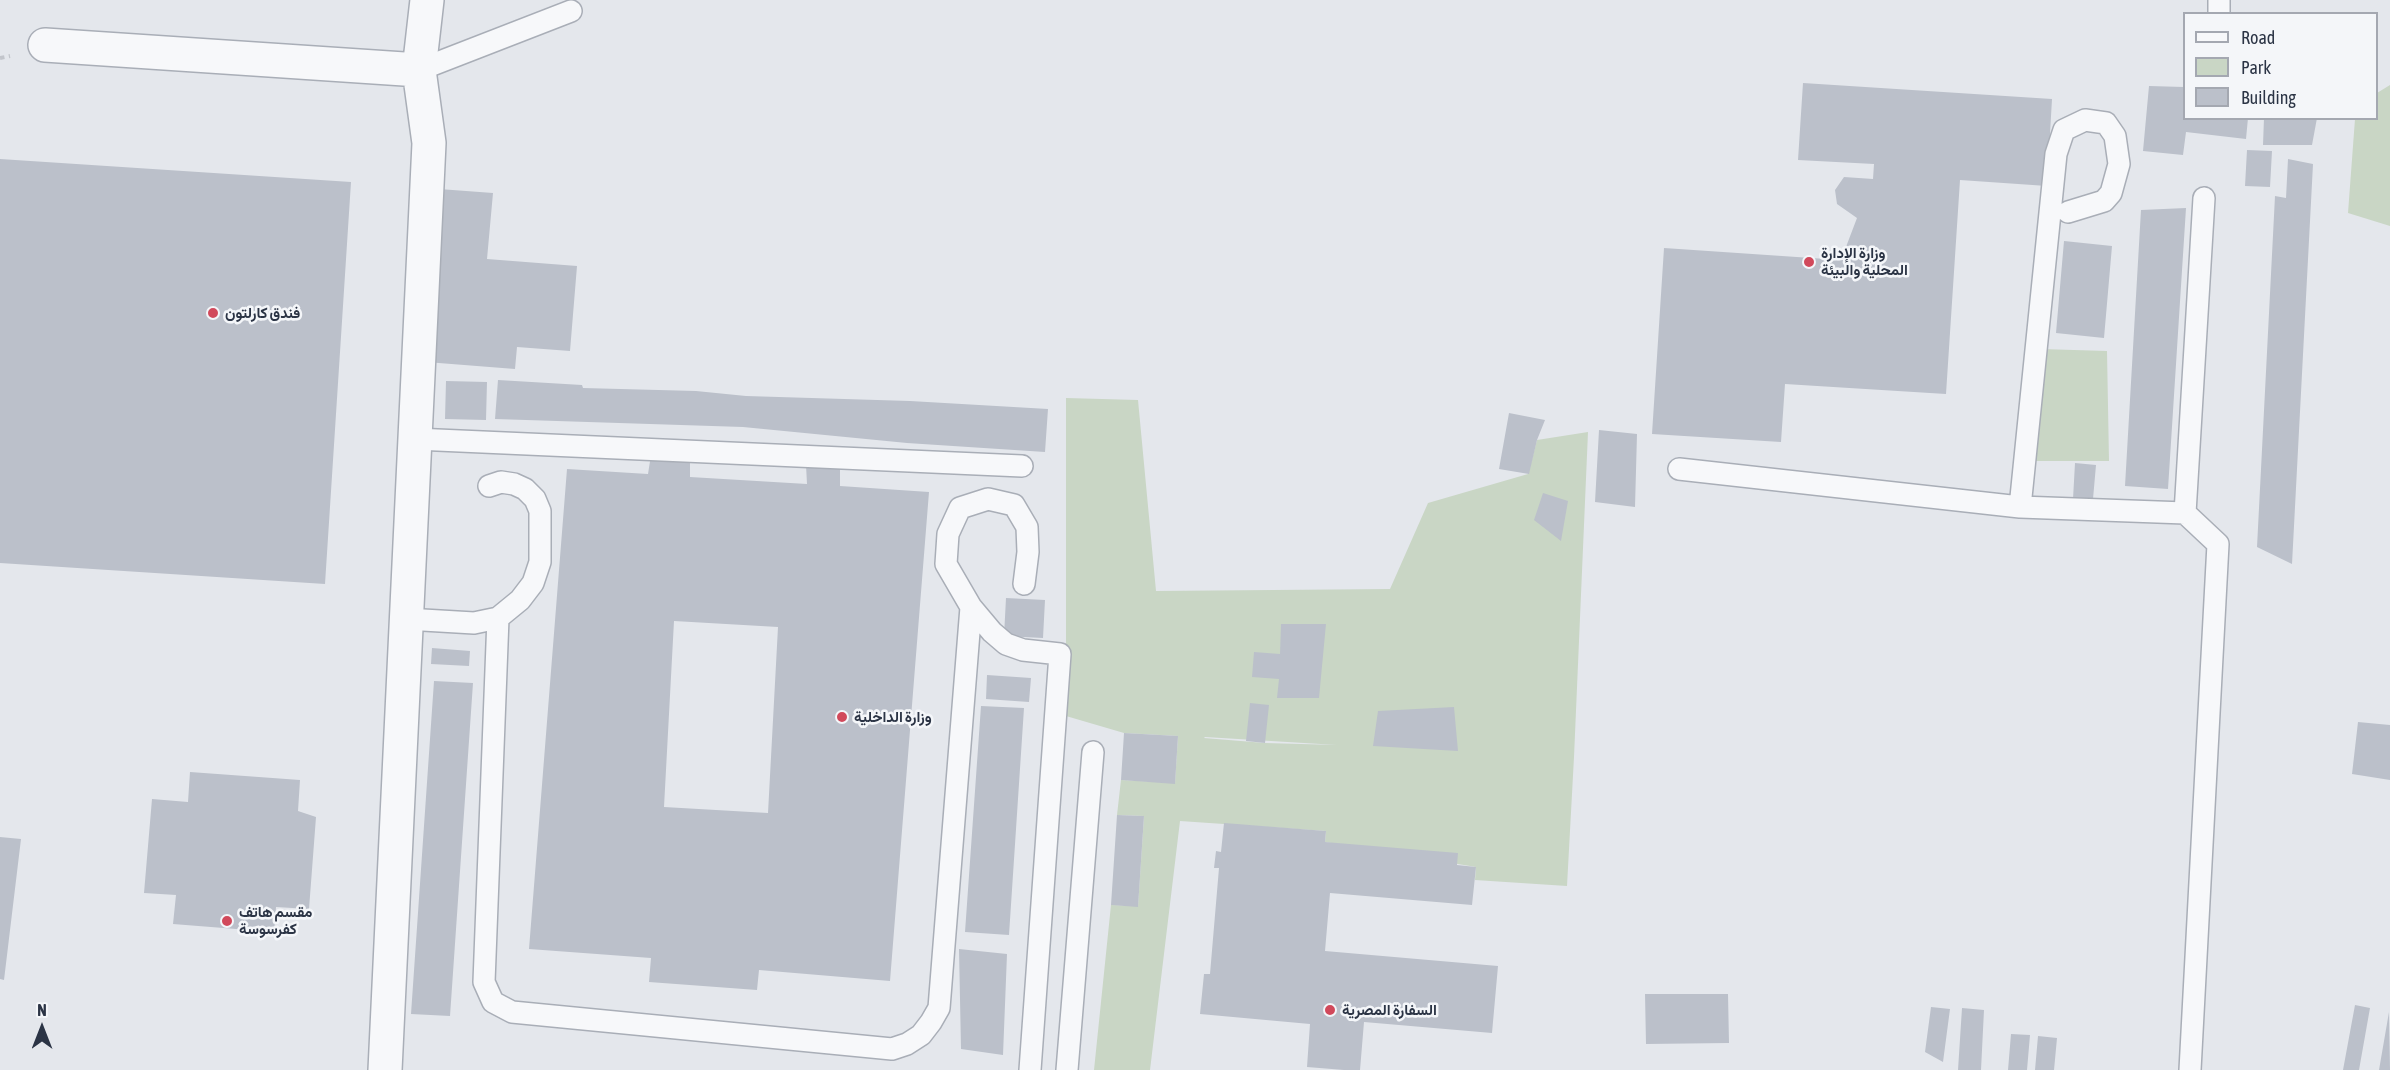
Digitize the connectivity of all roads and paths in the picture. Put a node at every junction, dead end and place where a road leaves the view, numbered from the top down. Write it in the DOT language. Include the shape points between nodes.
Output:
graph roads {
  1 [pos="427,0"];
  2 [pos="571,11"];
  3 [pos="45,45"];
  4 [pos="419,70"];
  5 [pos="2204,198"];
  6 [pos="2068,212"];
  7 [pos="415,439"];
  8 [pos="1022,466"];
  9 [pos="1679,469"];
  10 [pos="489,486"];
  11 [pos="2020,507"];
  12 [pos="2185,513"];
  13 [pos="1024,584"];
  14 [pos="971,607"];
  15 [pos="498,618"];
  16 [pos="406,619"];
  17 [pos="1093,752"];
  18 [pos="385,1070"];
  19 [pos="1030,1070"];
  20 [pos="1067,1070"];
  21 [pos="2190,1070"];
  1 -- 4 [label="street"];
  2 -- 4 [label="lane"];
  3 -- 4 [label="street"];
  4 -- 7 [label="street" via="429,143"];
  5 -- 12 [label="lane"];
  6 -- 11 [label="lane" via="2104,201 2111,193 2119,164 2115,136 2106,123 2085,120 2064,130 2056,154"];
  7 -- 8 [label="lane"];
  7 -- 16 [label="street"];
  9 -- 11 [label="lane"];
  10 -- 15 [label="lane" via="501,482 525,489 540,511 540,562 533,583"];
  11 -- 12 [label="lane"];
  12 -- 21 [label="lane" via="2217,544"];
  13 -- 14 [label="lane" via="1027,527 1014,505 988,499 960,508 948,534 946,564"];
  14 -- 15 [label="lane" via="939,1008 921,1035 892,1049 512,1012 493,1002 484,982"];
  14 -- 19 [label="lane" via="1006,644 1060,654"];
  15 -- 16 [label="lane" via="474,623"];
  16 -- 18 [label="street"];
  17 -- 20 [label="lane"];
}
